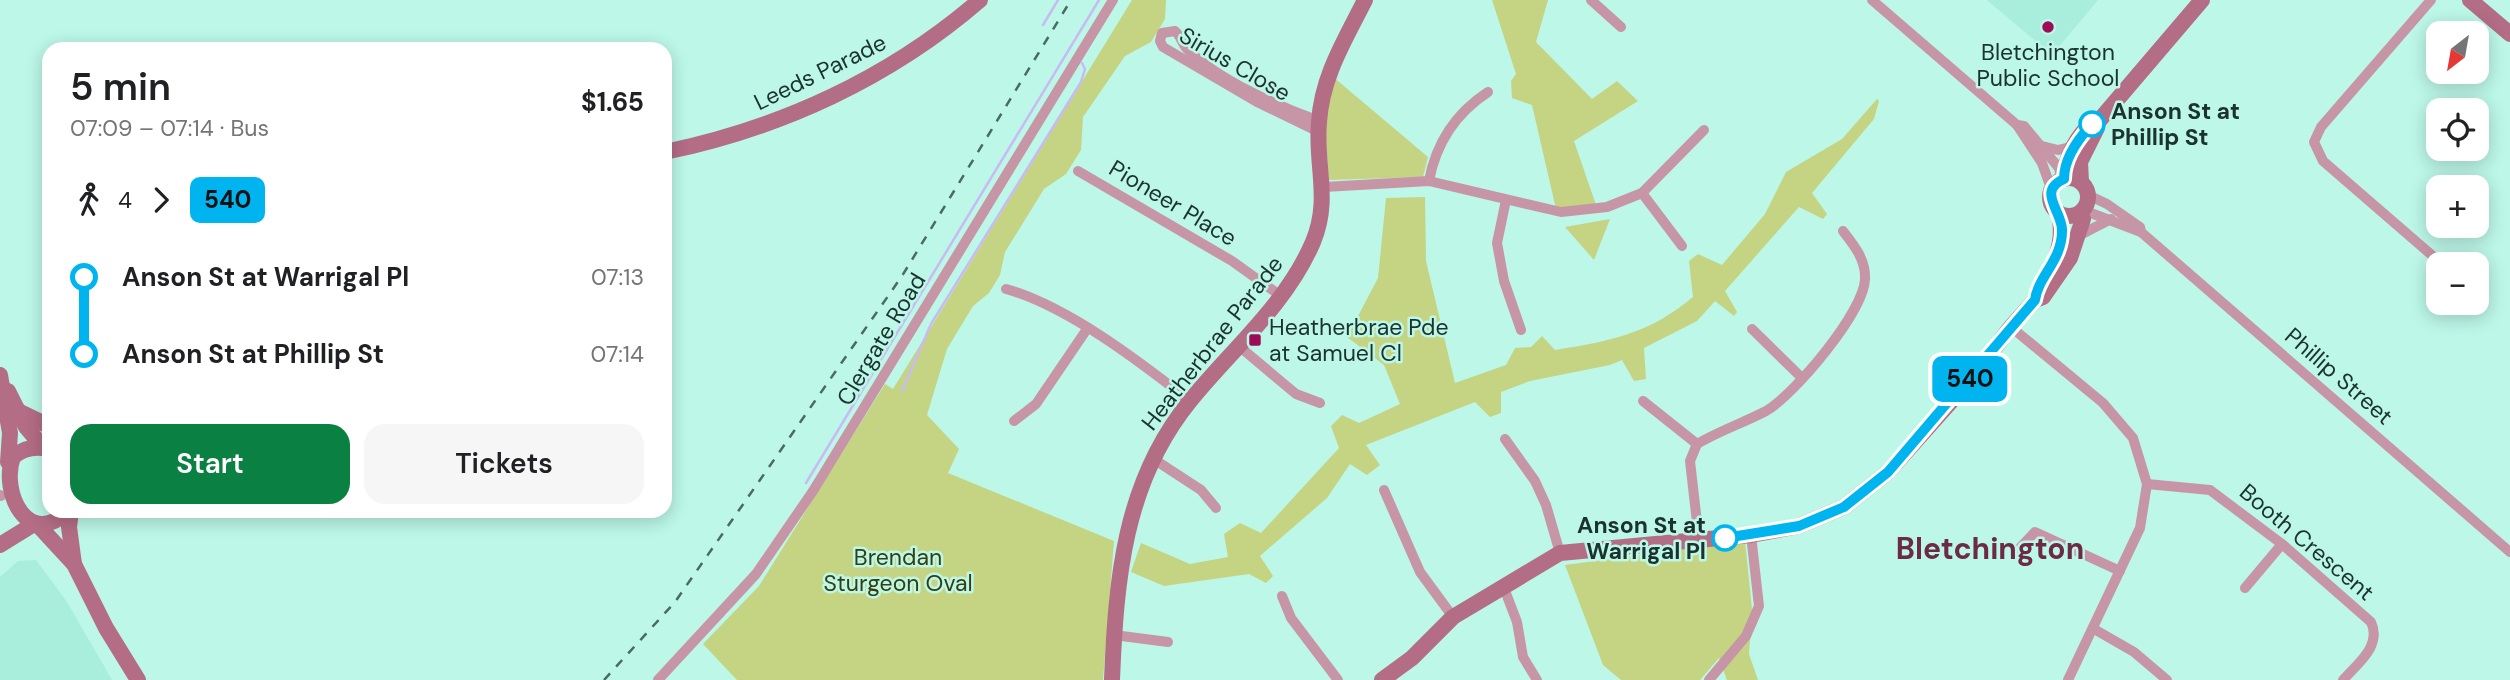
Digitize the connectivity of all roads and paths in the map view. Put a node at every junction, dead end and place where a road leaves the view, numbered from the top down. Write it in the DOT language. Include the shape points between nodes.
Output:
graph roads {
  1 [pos="980,0"];
  2 [pos="1113,0"];
  3 [pos="1366,0"];
  4 [pos="1591,0"];
  5 [pos="1871,0"];
  6 [pos="2202,0"];
  7 [pos="2431,0"];
  8 [pos="2470,0"];
  9 [pos="1621,27"];
  10 [pos="2510,34"];
  11 [pos="1488,92"];
  12 [pos="2098,122"];
  13 [pos="2017,125"];
  14 [pos="1319,127"];
  15 [pos="1704,130"];
  16 [pos="2042,146"];
  17 [pos="2074,146"];
  18 [pos="672,150"];
  19 [pos="1078,171"];
  20 [pos="1429,181"];
  21 [pos="1324,187"];
  22 [pos="1642,193"];
  23 [pos="2073,193"];
  24 [pos="1506,200"];
  25 [pos="2059,213"];
  26 [pos="2111,219"];
  27 [pos="1843,232"];
  28 [pos="2141,232"];
  29 [pos="2078,236"];
  30 [pos="1682,246"];
  31 [pos="2428,252"];
  32 [pos="1006,289"];
  33 [pos="1281,296"];
  34 [pos="2035,300"];
  35 [pos="2011,327"];
  36 [pos="1752,329"];
  37 [pos="1087,330"];
  38 [pos="1521,330"];
  39 [pos="1240,347"];
  40 [pos="1,377"];
  41 [pos="1802,377"];
  42 [pos="1190,401"];
  43 [pos="1643,401"];
  44 [pos="1320,404"];
  45 [pos="18,411"];
  46 [pos="1014,421"];
  47 [pos="42,423"];
  48 [pos="1505,439"];
  49 [pos="42,443"];
  50 [pos="1697,444"];
  51 [pos="42,449"];
  52 [pos="1152,458"];
  53 [pos="5,464"];
  54 [pos="2147,484"];
  55 [pos="1384,489"];
  56 [pos="1,502"];
  57 [pos="1216,508"];
  58 [pos="59,518"];
  59 [pos="69,518"];
  60 [pos="36,524"];
  61 [pos="1751,535"];
  62 [pos="1699,540"];
  63 [pos="2281,544"];
  64 [pos="0,545"];
  65 [pos="2017,551"];
  66 [pos="2510,552"];
  67 [pos="1560,553"];
  68 [pos="74,564"];
  69 [pos="2120,572"];
  70 [pos="1504,588"];
  71 [pos="2245,588"];
  72 [pos="1282,596"];
  73 [pos="1453,618"];
  74 [pos="2094,629"];
  75 [pos="1114,635"];
  76 [pos="1168,642"];
  77 [pos="138,680"];
  78 [pos="658,680"];
  79 [pos="1112,680"];
  80 [pos="1338,680"];
  81 [pos="1382,680"];
  82 [pos="1537,680"];
  83 [pos="1709,680"];
  84 [pos="2068,680"];
  85 [pos="2167,680"];
  86 [pos="2343,680"];
  1 -- 18 [label="street, Leeds Parade" via="918,48 824,100 753,129"];
  2 -- 78 [label="street, Clergate Road" via="813,491 756,574"];
  3 -- 14 [label="street, Heatherbrae Parade" via="1328,71"];
  4 -- 9 [label="street"];
  5 -- 13 [label="street"];
  6 -- 12 [label="street"];
  7 -- 31 [label="street" via="2321,127 2314,142 2323,161"];
  8 -- 10 [label="street"];
  11 -- 20 [label="street" via="1454,122 1434,154"];
  12 -- 17 [label="street"];
  12 -- 23 [label="street" via="2080,162"];
  13 -- 16 [label="street" via="2024,126"];
  13 -- 23 [label="street" via="2042,163"];
  14 -- 14 [label="street, Sirius Close" via="1257,102 1163,47 1162,33 1175,31 1186,49 1213,68"];
  14 -- 21 [label="street, Heatherbrae Parade"];
  15 -- 22 [label="street"];
  16 -- 17 [label="street" via="2058,150"];
  16 -- 23 [label="street"];
  17 -- 23 [label="street" via="2064,171"];
  19 -- 33 [label="street, Pioneer Place" via="1232,261"];
  20 -- 21 [label="street"];
  20 -- 24 [label="street"];
  21 -- 33 [label="street, Heatherbrae Parade" via="1316,233"];
  22 -- 24 [label="street" via="1607,207 1561,212"];
  22 -- 30 [label="street"];
  23 -- 25 [label="street" via="2070,216"];
  23 -- 25 [label="street" via="2052,205"];
  23 -- 26 [label="street, Phillip Street"];
  23 -- 28 [label="street, Phillip Street" via="2129,218"];
  23 -- 29 [label="street" via="2083,219"];
  24 -- 38 [label="street" via="1497,243"];
  25 -- 34 [label="street" via="2058,253"];
  26 -- 28 [label="street, Phillip Street"];
  26 -- 29 [label="street"];
  27 -- 41 [label="street" via="1859,251 1865,279 1858,304 1831,346"];
  28 -- 66 [label="street, Phillip Street"];
  29 -- 34 [label="street" via="2064,270 2043,297"];
  32 -- 37 [label="street" via="1035,297"];
  33 -- 39 [label="street, Heatherbrae Parade"];
  34 -- 35 [label="street"];
  35 -- 54 [label="street" via="2103,403 2133,438"];
  35 -- 61 [label="street" via="1888,472 1844,507 1799,526"];
  36 -- 41 [label="street"];
  37 -- 42 [label="street"];
  37 -- 46 [label="street" via="1036,404"];
  39 -- 42 [label="street, Heatherbrae Parade"];
  39 -- 44 [label="street" via="1296,394"];
  40 -- 45 [label="street"];
  40 -- 53 [label="street" via="10,433"];
  41 -- 50 [label="street" via="1768,410"];
  42 -- 52 [label="street, Heatherbrae Parade"];
  43 -- 50 [label="street"];
  45 -- 47 [label="street"];
  45 -- 49 [label="street"];
  48 -- 67 [label="street" via="1535,481"];
  50 -- 62 [label="street" via="1690,461"];
  51 -- 53 [label="street" via="21,451"];
  52 -- 57 [label="street" via="1201,490"];
  52 -- 75 [label="street, Heatherbrae Parade" via="1120,555"];
  53 -- 56 [label="street"];
  54 -- 63 [label="street, Booth Crescent" via="2210,490"];
  54 -- 69 [label="street" via="2140,528"];
  55 -- 73 [label="street" via="1420,572"];
  56 -- 60 [label="street" via="14,515"];
  58 -- 60 [label="street"];
  59 -- 68 [label="street"];
  60 -- 64 [label="street"];
  60 -- 68 [label="street"];
  61 -- 62 [label="street"];
  61 -- 83 [label="street" via="1759,606 1746,636"];
  62 -- 67 [label="street"];
  63 -- 71 [label="street"];
  63 -- 86 [label="street, Booth Crescent" via="2371,622 2374,644"];
  65 -- 69 [label="street" via="2035,532"];
  67 -- 70 [label="street"];
  68 -- 77 [label="street"];
  69 -- 74 [label="street"];
  70 -- 73 [label="street"];
  70 -- 82 [label="street" via="1517,622 1523,657"];
  72 -- 80 [label="street" via="1291,618"];
  73 -- 81 [label="street"];
  74 -- 84 [label="street"];
  74 -- 85 [label="street" via="2134,652"];
  75 -- 76 [label="street"];
  75 -- 79 [label="street, Heatherbrae Parade"];
}
